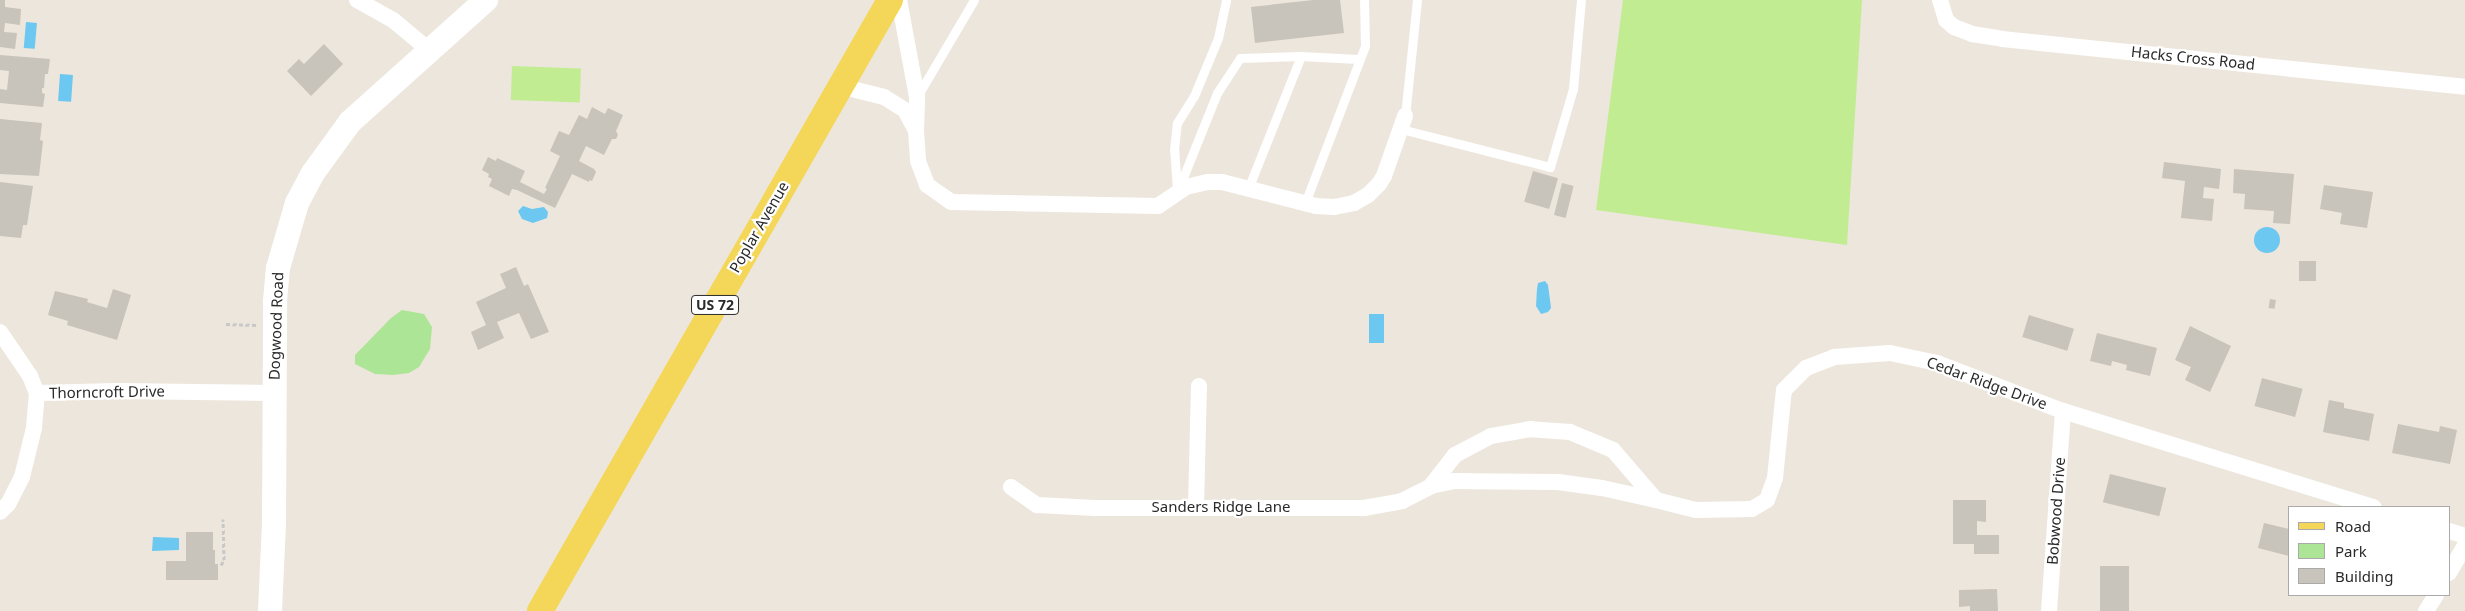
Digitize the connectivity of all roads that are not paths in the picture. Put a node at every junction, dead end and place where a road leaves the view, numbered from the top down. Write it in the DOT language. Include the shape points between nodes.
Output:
graph roads {
  1 [pos="357,0"];
  2 [pos="486,0"];
  3 [pos="890,0"];
  4 [pos="899,0"];
  5 [pos="974,0"];
  6 [pos="1226,0"];
  7 [pos="1364,0"];
  8 [pos="1417,0"];
  9 [pos="1581,0"];
  10 [pos="1940,0"];
  11 [pos="429,50"];
  12 [pos="1301,56"];
  13 [pos="1358,59"];
  14 [pos="840,86"];
  15 [pos="2465,87"];
  16 [pos="917,97"];
  17 [pos="1403,122"];
  18 [pos="916,131"];
  19 [pos="1248,189"];
  20 [pos="1177,192"];
  21 [pos="1305,204"];
  22 [pos="0,332"];
  23 [pos="1199,386"];
  24 [pos="37,393"];
  25 [pos="274,393"];
  26 [pos="2063,411"];
  27 [pos="1431,486"];
  28 [pos="1011,487"];
  29 [pos="1656,500"];
  30 [pos="2370,506"];
  31 [pos="1196,507"];
  32 [pos="1696,510"];
  33 [pos="0,512"];
  34 [pos="2450,531"];
  35 [pos="2465,536"];
  36 [pos="2465,545"];
  37 [pos="2450,571"];
  38 [pos="2435,596"];
  39 [pos="270,611"];
  40 [pos="540,611"];
  41 [pos="2049,611"];
  42 [pos="2426,611"];
  1 -- 11 [label="street" via="393,20"];
  2 -- 11 [label="street, Dogwood Road"];
  3 -- 14 [label="main road, Poplar Avenue / US 72"];
  4 -- 16 [label="street"];
  5 -- 16 [label="lane"];
  6 -- 20 [label="lane" via="1218,38 1194,96 1177,123 1174,150"];
  7 -- 13 [label="lane" via="1364,46"];
  8 -- 17 [label="lane"];
  9 -- 17 [label="lane" via="1573,89 1550,167"];
  10 -- 15 [label="street, Hacks Cross Road" via="1946,20 1954,27 2002,39"];
  11 -- 25 [label="street, Dogwood Road" via="350,122 313,173 297,203 278,268"];
  12 -- 13 [label="lane"];
  12 -- 19 [label="lane"];
  12 -- 20 [label="lane" via="1240,58 1217,93"];
  13 -- 21 [label="lane" via="1357,70"];
  14 -- 18 [label="street" via="884,97 905,110"];
  14 -- 40 [label="main road, Poplar Avenue / US 72"];
  16 -- 18 [label="street"];
  17 -- 21 [label="street" via="1384,176 1368,195 1334,208"];
  18 -- 20 [label="street" via="918,161 927,185 951,202 1158,206"];
  19 -- 20 [label="street" via="1208,182"];
  19 -- 21 [label="street"];
  22 -- 24 [label="street" via="30,376"];
  23 -- 31 [label="street"];
  24 -- 25 [label="street, Thorncroft Drive"];
  24 -- 33 [label="street, Thorncroft Drive" via="34,428 22,477 8,504"];
  25 -- 39 [label="street, Dogwood Road"];
  26 -- 30 [label="street, Cedar Ridge Drive"];
  26 -- 32 [label="street, Cedar Ridge Drive" via="1937,363 1890,353 1834,357 1806,368 1784,390 1775,478 1767,500 1752,509"];
  26 -- 41 [label="street, Bobwood Drive"];
  27 -- 29 [label="street, Sanders Ridge Lane" via="1454,481 1558,482"];
  27 -- 29 [label="street, Sanders Ridge Lane" via="1455,455 1491,436 1531,429 1570,432 1613,450"];
  27 -- 31 [label="street, Sanders Ridge Lane" via="1402,501 1364,508"];
  28 -- 31 [label="street, Sanders Ridge Lane" via="1037,505"];
  29 -- 32 [label="street, Sanders Ridge Lane"];
  34 -- 35 [label="street"];
  36 -- 37 [label="street"];
  38 -- 42 [label="street"];
}
